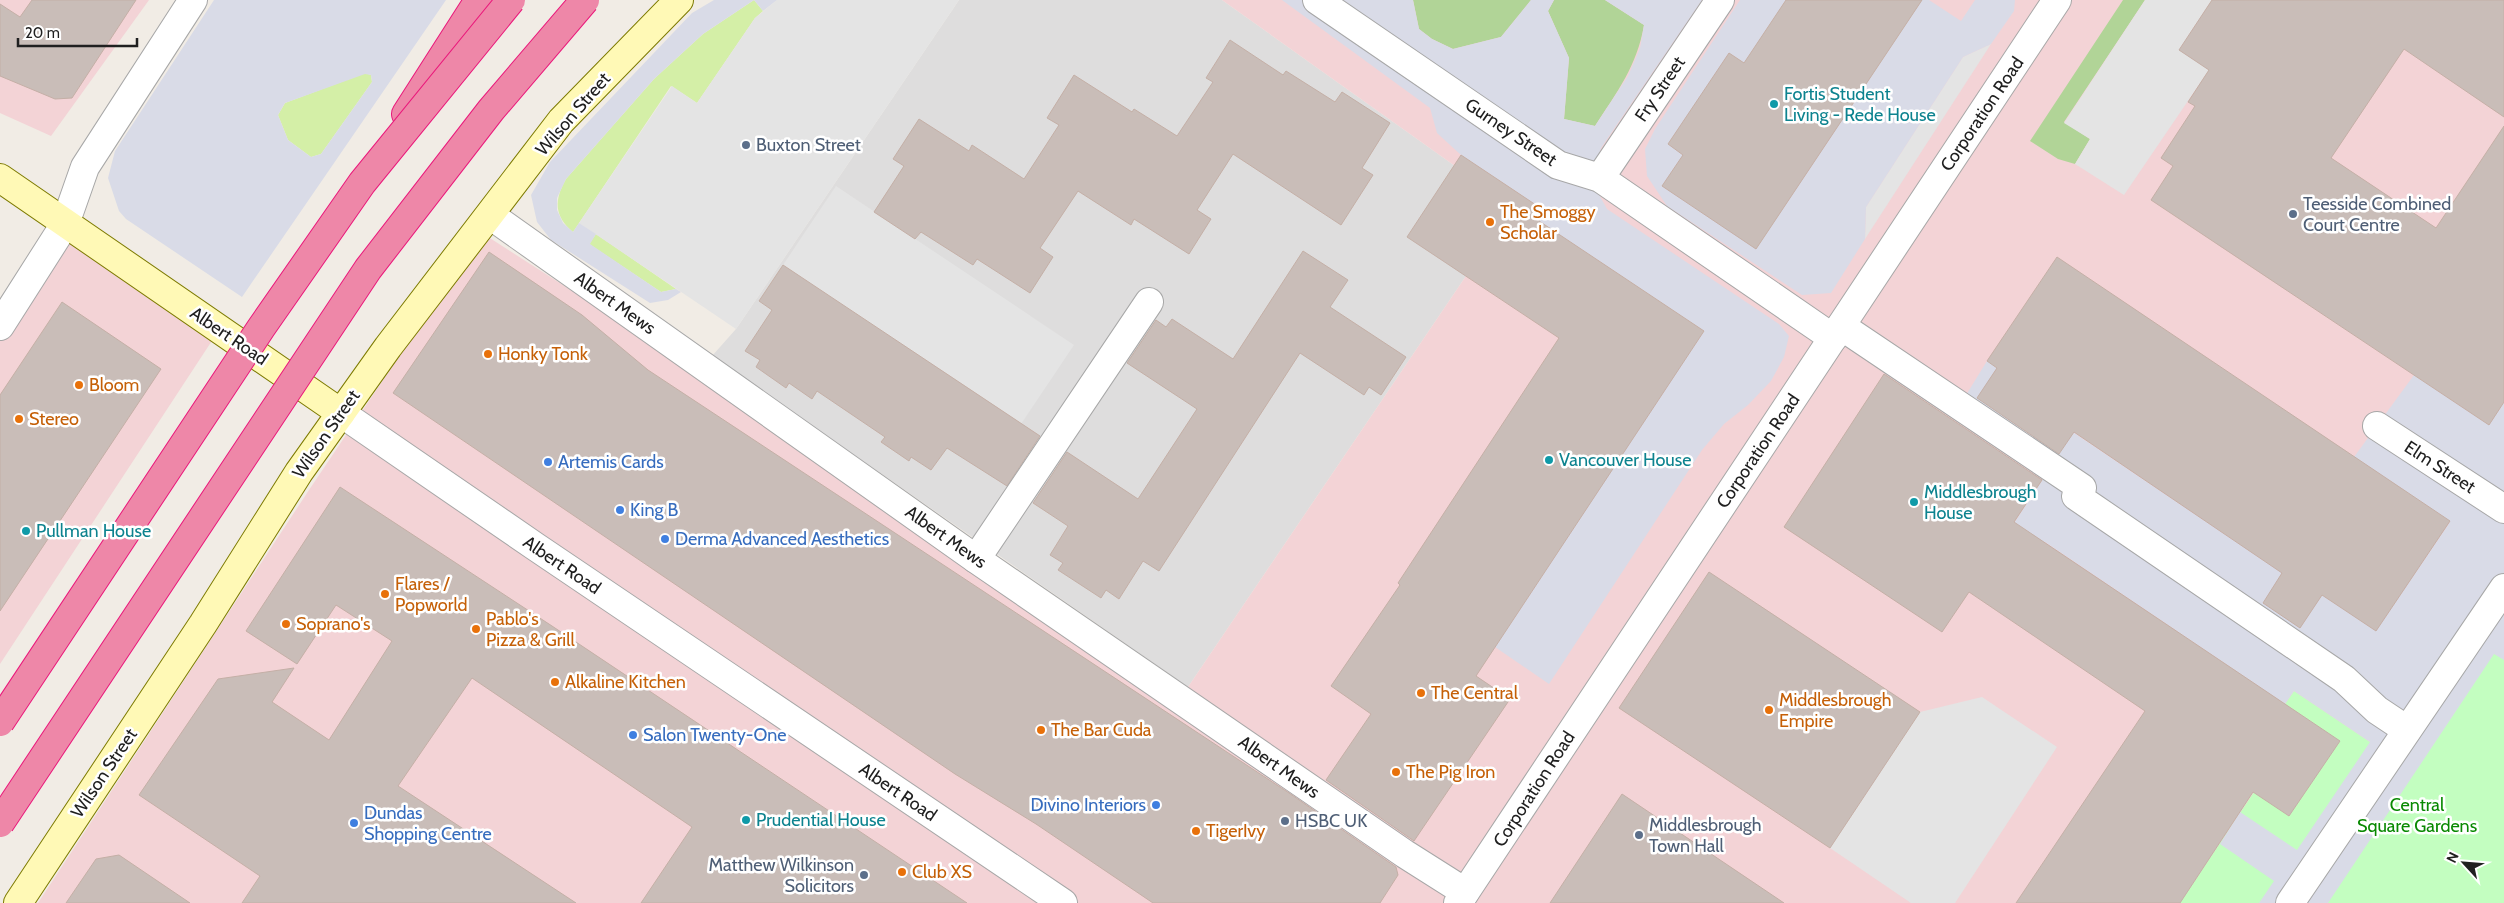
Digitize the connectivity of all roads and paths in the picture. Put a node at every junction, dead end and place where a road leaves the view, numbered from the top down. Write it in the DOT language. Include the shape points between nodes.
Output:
graph roads {
  1 [pos="194,0"];
  2 [pos="479,0"];
  3 [pos="511,0"];
  4 [pos="584,0"];
  5 [pos="680,0"];
  6 [pos="1317,0"];
  7 [pos="1720,0"];
  8 [pos="2058,0"];
  9 [pos="0,178"];
  10 [pos="1600,178"];
  11 [pos="362,183"];
  12 [pos="490,215"];
  13 [pos="65,224"];
  14 [pos="1149,302"];
  15 [pos="0,326"];
  16 [pos="1837,332"];
  17 [pos="341,413"];
  18 [pos="2377,426"];
  19 [pos="2504,509"];
  20 [pos="976,559"];
  21 [pos="2500,603"];
  22 [pos="0,722"];
  23 [pos="2407,730"];
  24 [pos="0,823"];
  25 [pos="1462,898"];
  26 [pos="18,903"];
  27 [pos="1063,903"];
  28 [pos="2290,903"];
  1 -- 13 [label="street" via="85,167"];
  2 -- 11 [label="highway, bridge"];
  3 -- 11 [label="highway, bridge"];
  4 -- 24 [label="highway, bridge" via="491,110 368,269"];
  5 -- 12 [label="street, Wilson Street" via="561,121"];
  6 -- 10 [label="street, Gurney Street" via="1558,165"];
  7 -- 10 [label="street, Fry Street"];
  8 -- 16 [label="street, Corporation Road"];
  9 -- 13 [label="street, Albert Road"];
  10 -- 16 [label="street, Gurney Street"];
  11 -- 22 [label="highway, bridge" via="261,328"];
  12 -- 17 [label="street, Wilson Street"];
  12 -- 20 [label="street, Albert Mews"];
  13 -- 15 [label="street"];
  13 -- 17 [label="street, Albert Road"];
  14 -- 20 [label="street"];
  16 -- 23 [label="street, Gurney Street" via="2082,488 2076,496 2344,679 2377,710"];
  16 -- 25 [label="street, Corporation Road"];
  17 -- 26 [label="street, Wilson Street" via="299,472 203,624"];
  17 -- 27 [label="street, Albert Road"];
  18 -- 19 [label="street, Elm Street"];
  20 -- 25 [label="street, Albert Mews" via="1405,854"];
  21 -- 23 [label="street"];
  23 -- 28 [label="street"];
}
